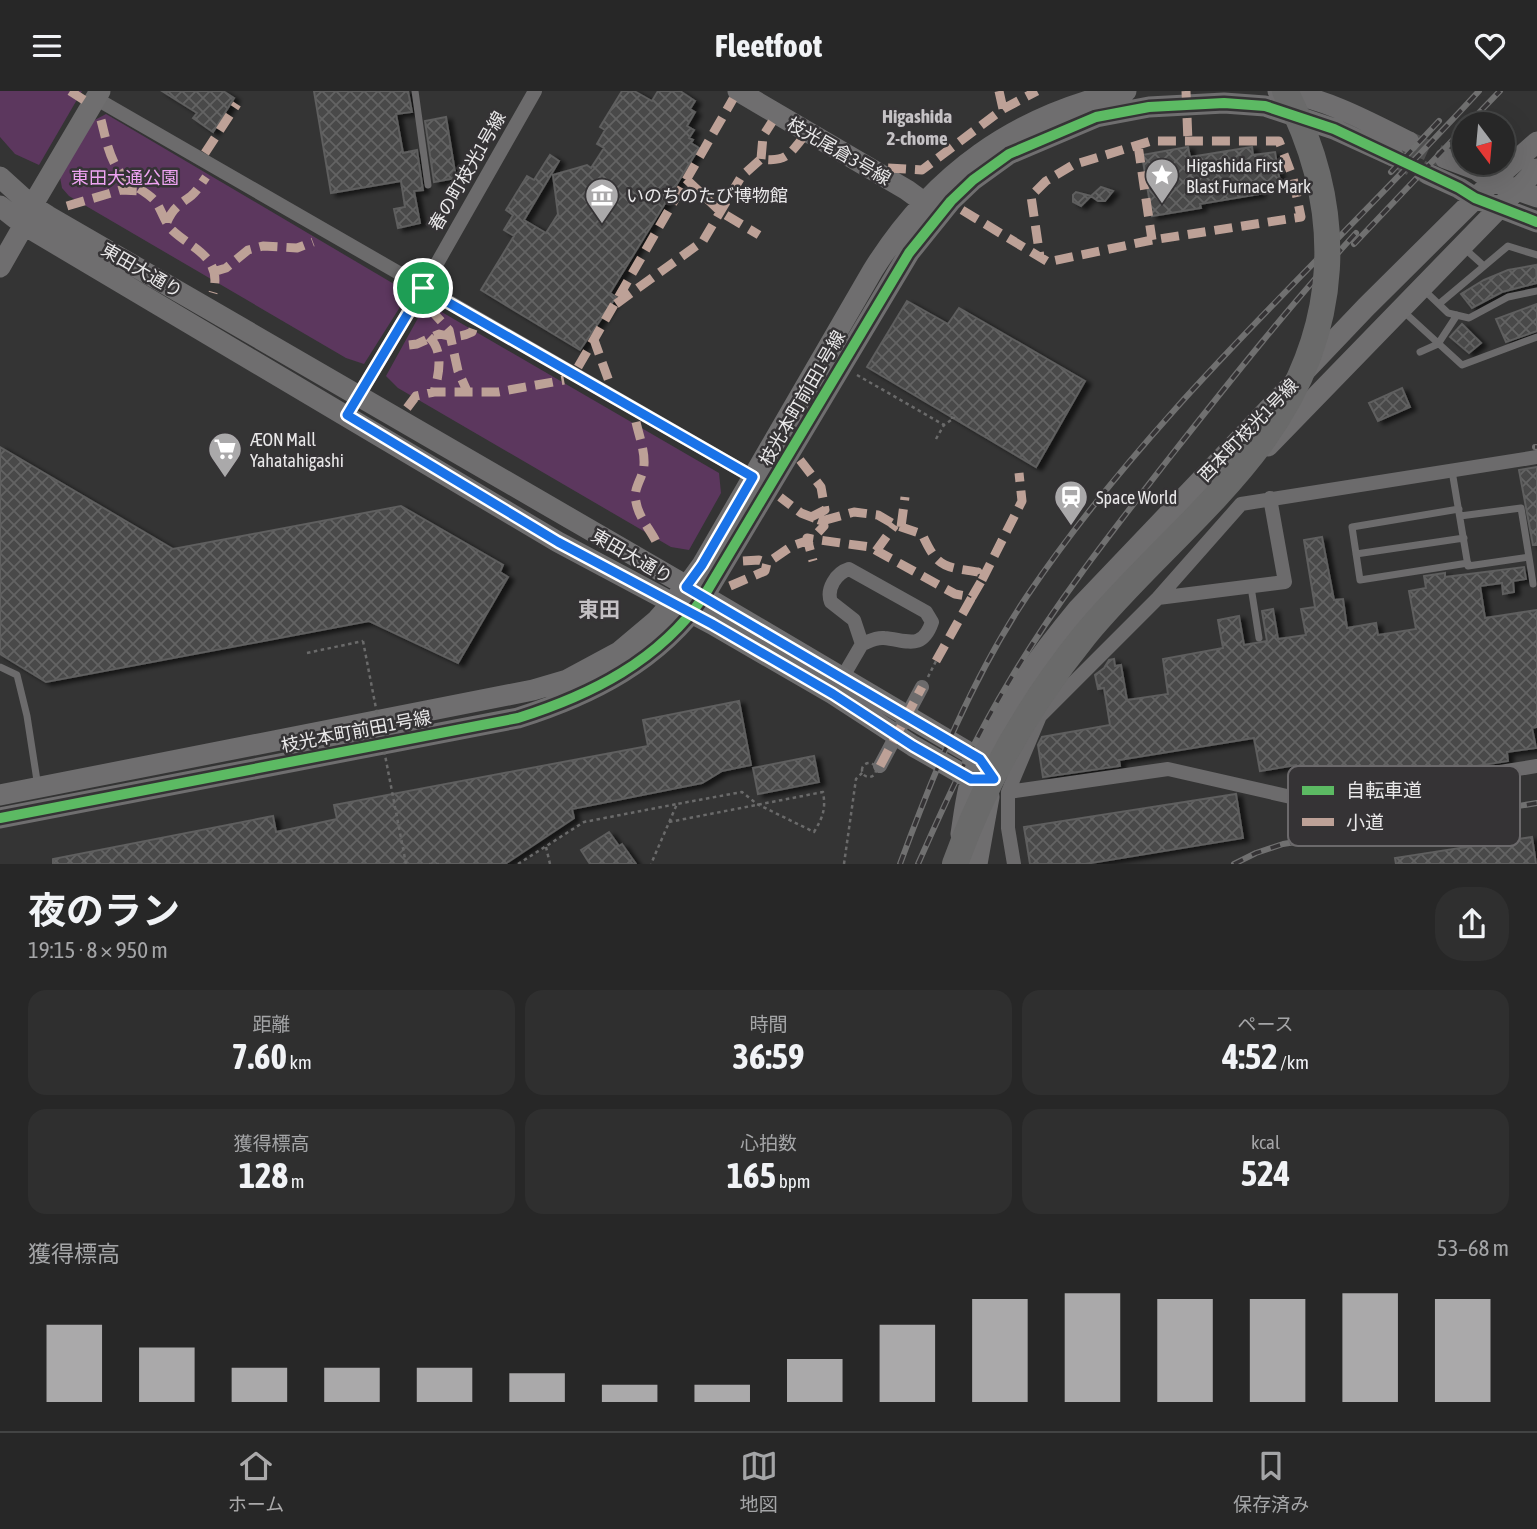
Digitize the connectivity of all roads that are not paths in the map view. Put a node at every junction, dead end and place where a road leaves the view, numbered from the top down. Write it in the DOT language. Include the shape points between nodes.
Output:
graph roads {
  1 [pos="415,91"];
  2 [pos="535,91"];
  3 [pos="738,91"];
  4 [pos="1126,91"];
  5 [pos="1272,91"];
  6 [pos="1278,91"];
  7 [pos="1285,91"];
  8 [pos="98,94"];
  9 [pos="1537,142"];
  10 [pos="1445,158"];
  11 [pos="1537,169"];
  12 [pos="1428,174"];
  13 [pos="0,177"];
  14 [pos="1493,181"];
  15 [pos="428,185"];
  16 [pos="1516,189"];
  17 [pos="1537,197"];
  18 [pos="1475,198"];
  19 [pos="0,206"];
  20 [pos="931,207"];
  21 [pos="1500,208"];
  22 [pos="28,215"];
  23 [pos="1537,222"];
  24 [pos="1462,246"];
  25 [pos="1537,255"];
  26 [pos="0,267"];
  27 [pos="1484,267"];
  28 [pos="423,288"];
  29 [pos="1422,288"];
  30 [pos="1537,291"];
  31 [pos="1439,304"];
  32 [pos="1401,310"];
  33 [pos="1457,315"];
  34 [pos="1537,337"];
  35 [pos="1438,344"];
  36 [pos="1420,352"];
  37 [pos="359,396"];
  38 [pos="347,415"];
  39 [pos="1537,457"];
  40 [pos="1452,470"];
  41 [pos="753,477"];
  42 [pos="1270,498"];
  43 [pos="1459,513"];
  44 [pos="1197,515"];
  45 [pos="1464,538"];
  46 [pos="1356,554"];
  47 [pos="1529,557"];
  48 [pos="1468,563"];
  49 [pos="1533,583"];
  50 [pos="1251,586"];
  51 [pos="1158,598"];
  52 [pos="689,599"];
  53 [pos="1259,638"];
  54 [pos="862,644"];
  55 [pos="0,667"];
  56 [pos="838,686"];
  57 [pos="922,687"];
  58 [pos="980,759"];
  59 [pos="880,766"];
  60 [pos="971,779"];
  61 [pos="1001,786"];
  62 [pos="38,787"];
  63 [pos="0,795"];
  64 [pos="1288,796"];
  65 [pos="0,818"];
  66 [pos="956,864"];
  67 [pos="977,864"];
  68 [pos="1014,864"];
  1 -- 15 [label="lane"];
  2 -- 28 [label="street, 春の町枝光1号線"];
  3 -- 20 [label="street, 枝光尾倉3号線"];
  4 -- 20 [label="street, 枝光本町前田1号線" via="1044,117 1000,140 961,167"];
  5 -- 44 [label="highway, bridge" via="1295,133 1313,191 1318,233 1316,282 1293,364 1266,421"];
  6 -- 20 [label="street, 枝光本町前田1号線" via="1346,110 1401,149 1265,106 1149,107 1096,117 1009,154"];
  7 -- 44 [label="highway, bridge" via="1307,137 1322,191 1328,255 1321,311 1305,362 1277,418"];
  8 -- 22 [label="street"];
  8 -- 28 [label="street"];
  9 -- 14 [label="street, 西本町枝光1号線"];
  10 -- 14 [label="street"];
  11 -- 16 [label="street, 西本町枝光1号線"];
  12 -- 18 [label="street"];
  13 -- 22 [label="street, 東田大通り"];
  14 -- 16 [label="street"];
  14 -- 18 [label="street, 西本町枝光1号線"];
  16 -- 17 [label="street"];
  16 -- 21 [label="street, 西本町枝光1号線"];
  18 -- 21 [label="street"];
  18 -- 58 [label="street, 西本町枝光1号線" via="1077,609 1039,656"];
  19 -- 22 [label="street, 東田大通り"];
  20 -- 41 [label="street, 枝光本町前田1号線" via="891,241"];
  20 -- 52 [label="street, 枝光本町前田1号線" via="909,253"];
  21 -- 23 [label="street"];
  21 -- 24 [label="street, 西本町枝光1号線"];
  22 -- 26 [label="street"];
  22 -- 37 [label="street, 東田大通り"];
  22 -- 38 [label="street, 東田大通り"];
  24 -- 27 [label="lane"];
  24 -- 29 [label="street, 西本町枝光1号線"];
  25 -- 27 [label="lane" via="1508,246"];
  27 -- 31 [label="lane"];
  28 -- 37 [label="street, 春の町枝光1号線"];
  28 -- 41 [label="street"];
  29 -- 31 [label="lane"];
  29 -- 32 [label="street, 西本町枝光1号線"];
  30 -- 33 [label="lane" via="1508,297 1469,318"];
  31 -- 33 [label="lane"];
  32 -- 35 [label="lane"];
  32 -- 61 [label="street, 西本町枝光1号線" via="1126,589 1047,685 1020,727"];
  33 -- 35 [label="lane"];
  34 -- 35 [label="lane" via="1462,365"];
  35 -- 36 [label="lane"];
  37 -- 38 [label="street, 春の町枝光1号線"];
  37 -- 52 [label="street, 東田大通り"];
  38 -- 52 [label="street, 東田大通り" via="558,542"];
  39 -- 40 [label="street"];
  40 -- 42 [label="street"];
  40 -- 43 [label="lane"];
  41 -- 52 [label="street, 枝光本町前田1号線" via="702,565"];
  42 -- 50 [label="street" via="1285,582"];
  42 -- 51 [label="street" via="1241,503"];
  43 -- 45 [label="lane"];
  43 -- 46 [label="lane" via="1352,527"];
  43 -- 47 [label="lane" via="1521,507"];
  44 -- 66 [label="highway, bridge" via="1108,608 1040,694 994,772"];
  45 -- 46 [label="lane"];
  45 -- 48 [label="lane"];
  46 -- 48 [label="lane" via="1360,580"];
  47 -- 48 [label="lane"];
  47 -- 49 [label="lane"];
  50 -- 51 [label="street"];
  50 -- 53 [label="lane"];
  51 -- 61 [label="street" via="1040,716"];
  52 -- 56 [label="street, 東田大通り"];
  52 -- 62 [label="street, 枝光本町前田1号線" via="620,652 567,680 533,690"];
  52 -- 65 [label="street, 枝光本町前田1号線" via="651,653 628,670 557,706"];
  54 -- 54 [label="street" via="854,620 829,597 838,575 849,569 931,618 931,625 917,641 884,638"];
  54 -- 56 [label="street"];
  55 -- 62 [label="lane" via="17,675"];
  56 -- 58 [label="street, 東田大通り"];
  56 -- 60 [label="street, 東田大通り" via="913,746"];
  57 -- 59 [label="street, bridge"];
  58 -- 60 [label="street, 西本町枝光1号線"];
  58 -- 61 [label="street, 東田大通り"];
  60 -- 61 [label="street, 東田大通り"];
  60 -- 66 [label="street, 西本町枝光1号線"];
  61 -- 64 [label="street" via="1168,769"];
  61 -- 67 [label="street, 西本町枝光1号線"];
  61 -- 68 [label="street"];
  62 -- 63 [label="street, 枝光本町前田1号線"];
}
